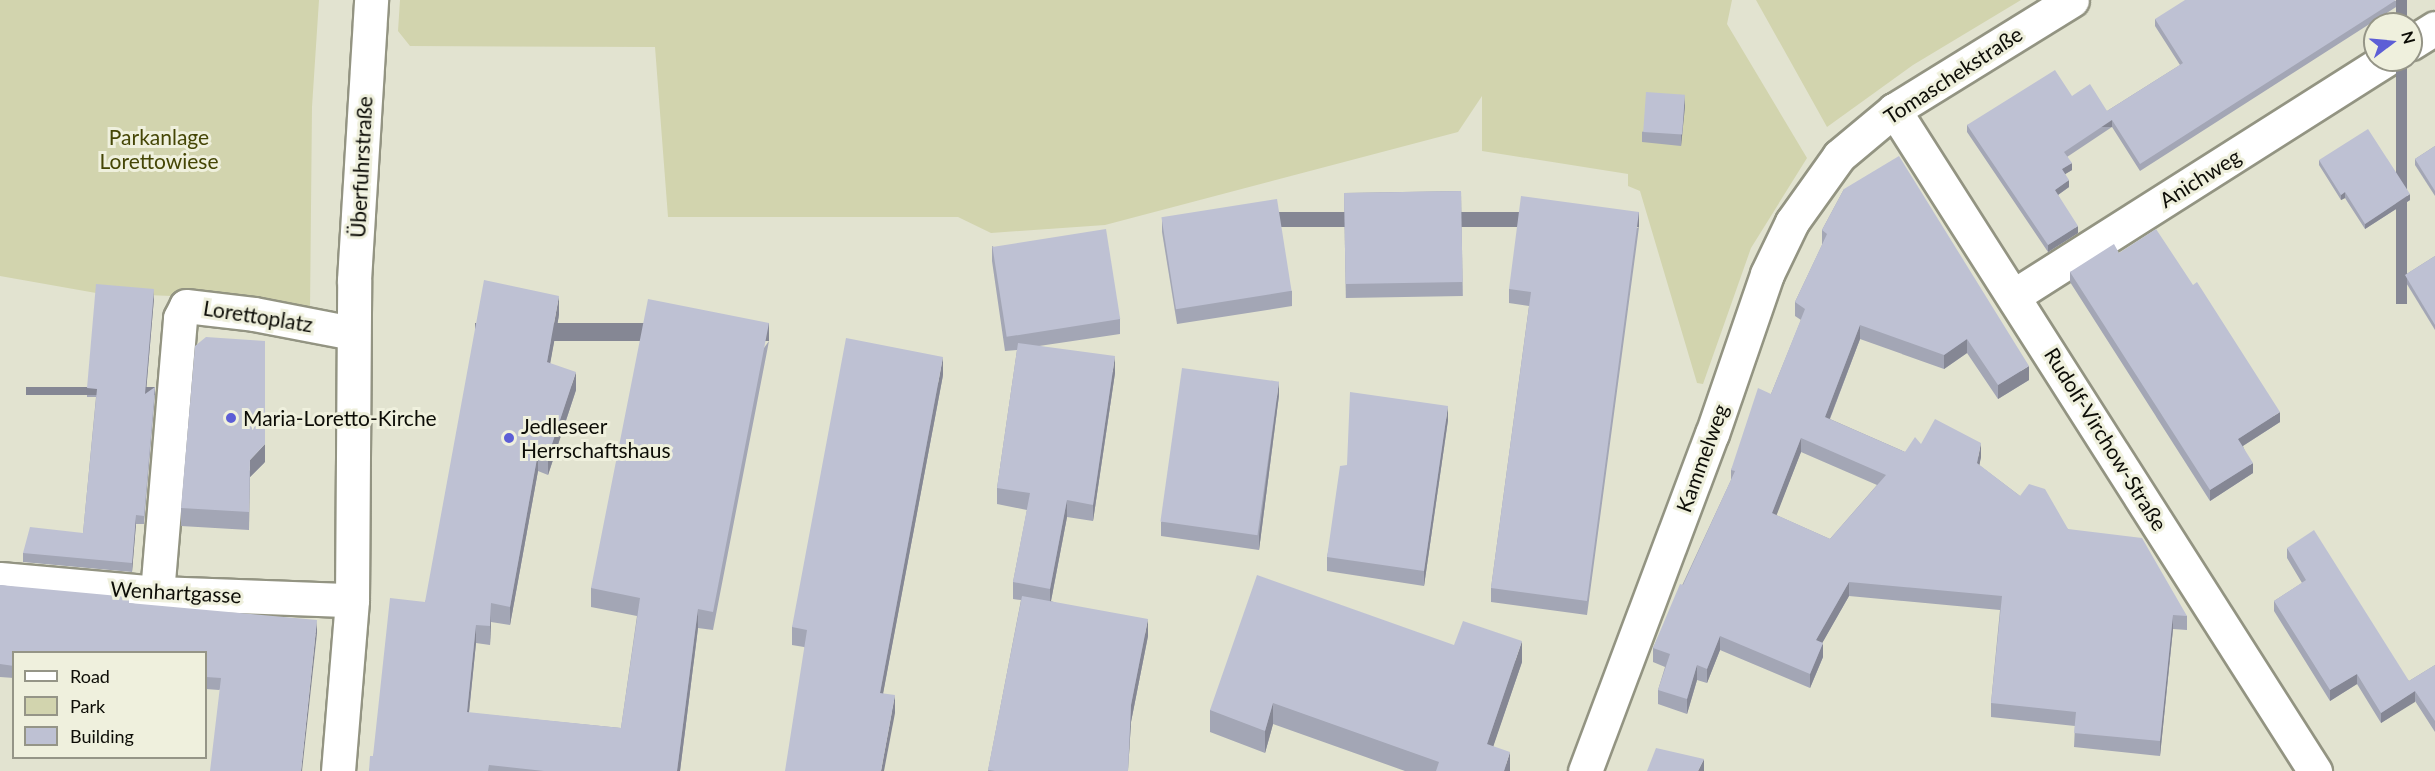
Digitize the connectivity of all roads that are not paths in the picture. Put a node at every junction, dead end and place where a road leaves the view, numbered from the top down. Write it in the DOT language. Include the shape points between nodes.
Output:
graph roads {
  1 [pos="371,0"];
  2 [pos="2072,0"];
  3 [pos="2366,72"];
  4 [pos="1894,110"];
  5 [pos="1839,156"];
  6 [pos="2015,295"];
  7 [pos="353,333"];
  8 [pos="0,579"];
  9 [pos="157,593"];
  10 [pos="352,600"];
  11 [pos="338,771"];
  12 [pos="1585,771"];
  13 [pos="2315,771"];
  1 -- 7 [label="street, Überfuhrstraße"];
  2 -- 4 [label="street, Tomaschekstraße"];
  3 -- 6 [label="street, Anichweg"];
  4 -- 5 [label="street, Tomaschekstraße"];
  4 -- 6 [label="street, Rudolf-Virchow-Straße"];
  5 -- 12 [label="street, Kammelweg" via="1792,222 1767,274 1712,434"];
  6 -- 13 [label="street, Rudolf-Virchow-Straße"];
  7 -- 9 [label="street, Lorettoplatz" via="186,306 180,318"];
  7 -- 10 [label="street"];
  8 -- 9 [label="street, Wenhartgasse"];
  9 -- 10 [label="street, Wenhartgasse"];
  10 -- 11 [label="street"];
}
